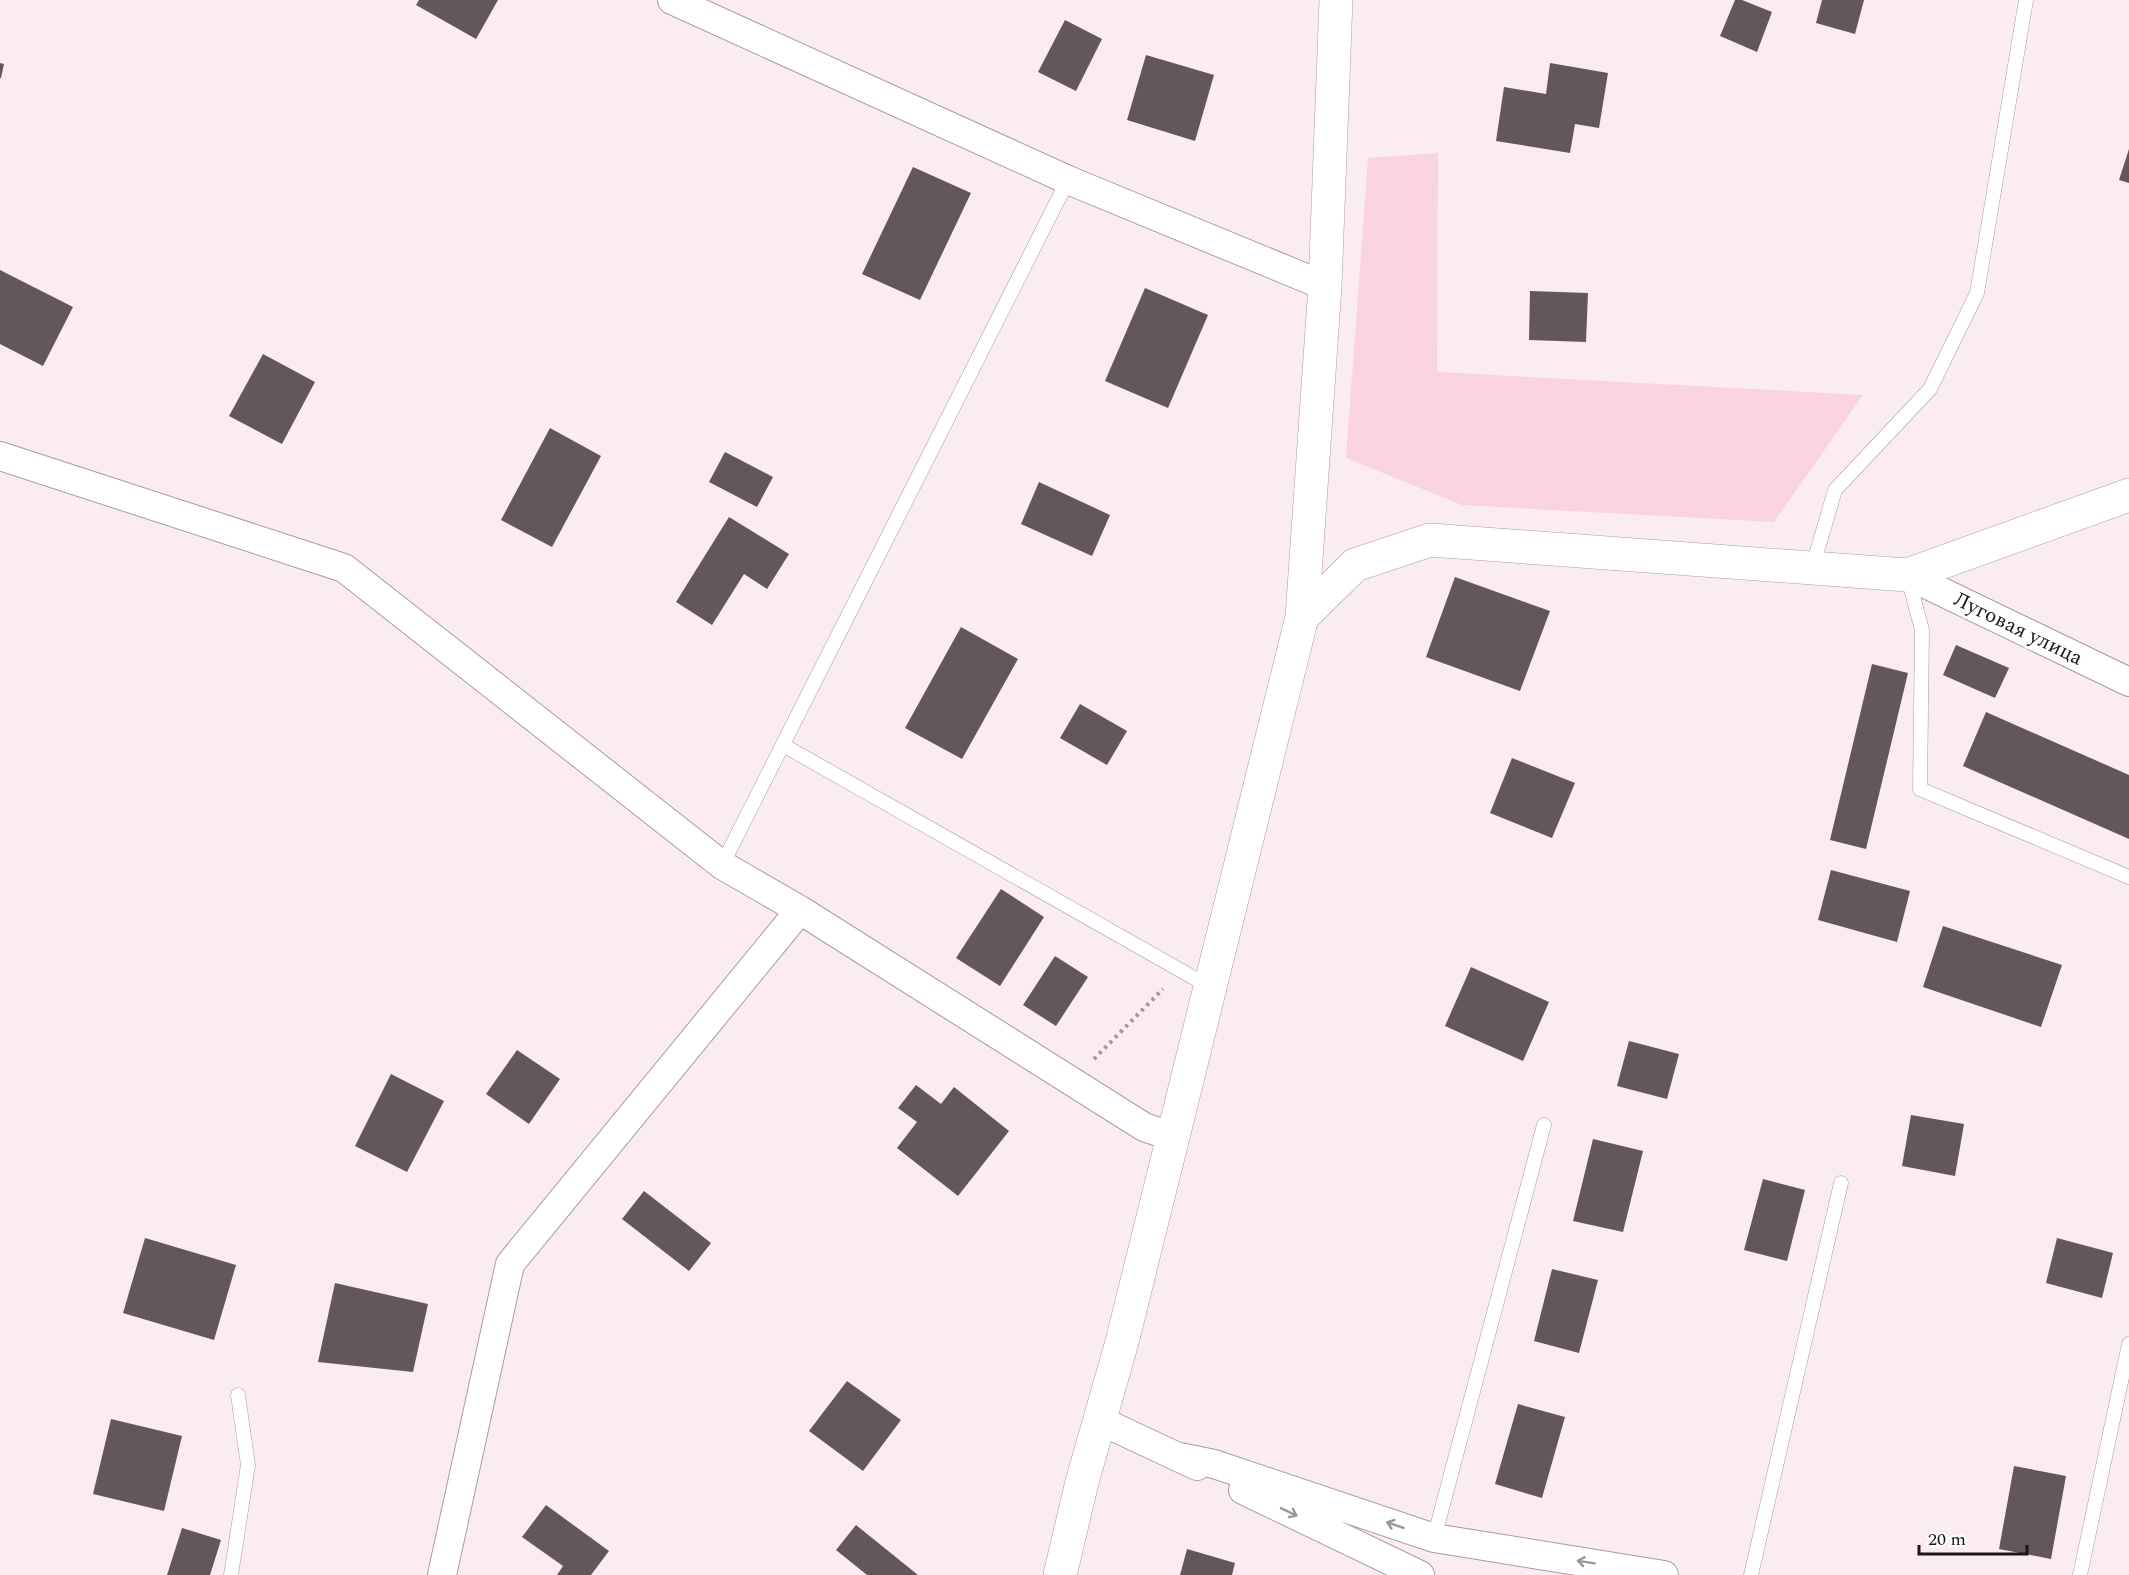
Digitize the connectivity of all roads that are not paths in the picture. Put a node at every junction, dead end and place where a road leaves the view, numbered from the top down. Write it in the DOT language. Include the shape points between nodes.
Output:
graph roads {
  1 [pos="672,0"];
  2 [pos="1336,0"];
  3 [pos="2026,0"];
  4 [pos="1068,180"];
  5 [pos="1325,286"];
  6 [pos="0,456"];
  7 [pos="2129,495"];
  8 [pos="1812,570"];
  9 [pos="1907,575"];
  10 [pos="1302,617"];
  11 [pos="2129,682"];
  12 [pos="783,745"];
  13 [pos="722,865"];
  14 [pos="2129,877"];
  15 [pos="800,910"];
  16 [pos="1210,987"];
  17 [pos="1544,1125"];
  18 [pos="1173,1137"];
  19 [pos="1841,1183"];
  20 [pos="2129,1344"];
  21 [pos="238,1395"];
  22 [pos="1101,1421"];
  23 [pos="1180,1457"];
  24 [pos="1434,1538"];
  25 [pos="231,1575"];
  26 [pos="442,1575"];
  27 [pos="1059,1575"];
  28 [pos="1420,1575"];
  29 [pos="1664,1575"];
  30 [pos="1751,1575"];
  31 [pos="2080,1575"];
  1 -- 4 [label="street"];
  2 -- 5 [label="street"];
  3 -- 8 [label="lane" via="1977,293 1930,389 1835,490"];
  4 -- 5 [label="street"];
  4 -- 12 [label="lane"];
  5 -- 10 [label="street"];
  6 -- 13 [label="street" via="344,568"];
  7 -- 9 [label="street"];
  8 -- 9 [label="street"];
  8 -- 10 [label="street" via="1430,540 1355,566"];
  9 -- 11 [label="street, Луговая улица"];
  9 -- 14 [label="lane" via="1922,630 1920,789"];
  10 -- 16 [label="street"];
  12 -- 13 [label="lane"];
  12 -- 16 [label="lane"];
  13 -- 15 [label="street"];
  15 -- 18 [label="street" via="1144,1127"];
  15 -- 26 [label="street" via="510,1264"];
  16 -- 18 [label="street"];
  17 -- 24 [label="lane"];
  18 -- 22 [label="street"];
  19 -- 30 [label="lane"];
  20 -- 31 [label="lane"];
  21 -- 25 [label="lane" via="249,1466"];
  22 -- 23 [label="street"];
  22 -- 27 [label="street"];
  24 -- 23 [label="street, one-way" via="1214,1464"];
  23 -- 28 [label="street, one-way"];
  29 -- 24 [label="street, one-way"];
}
